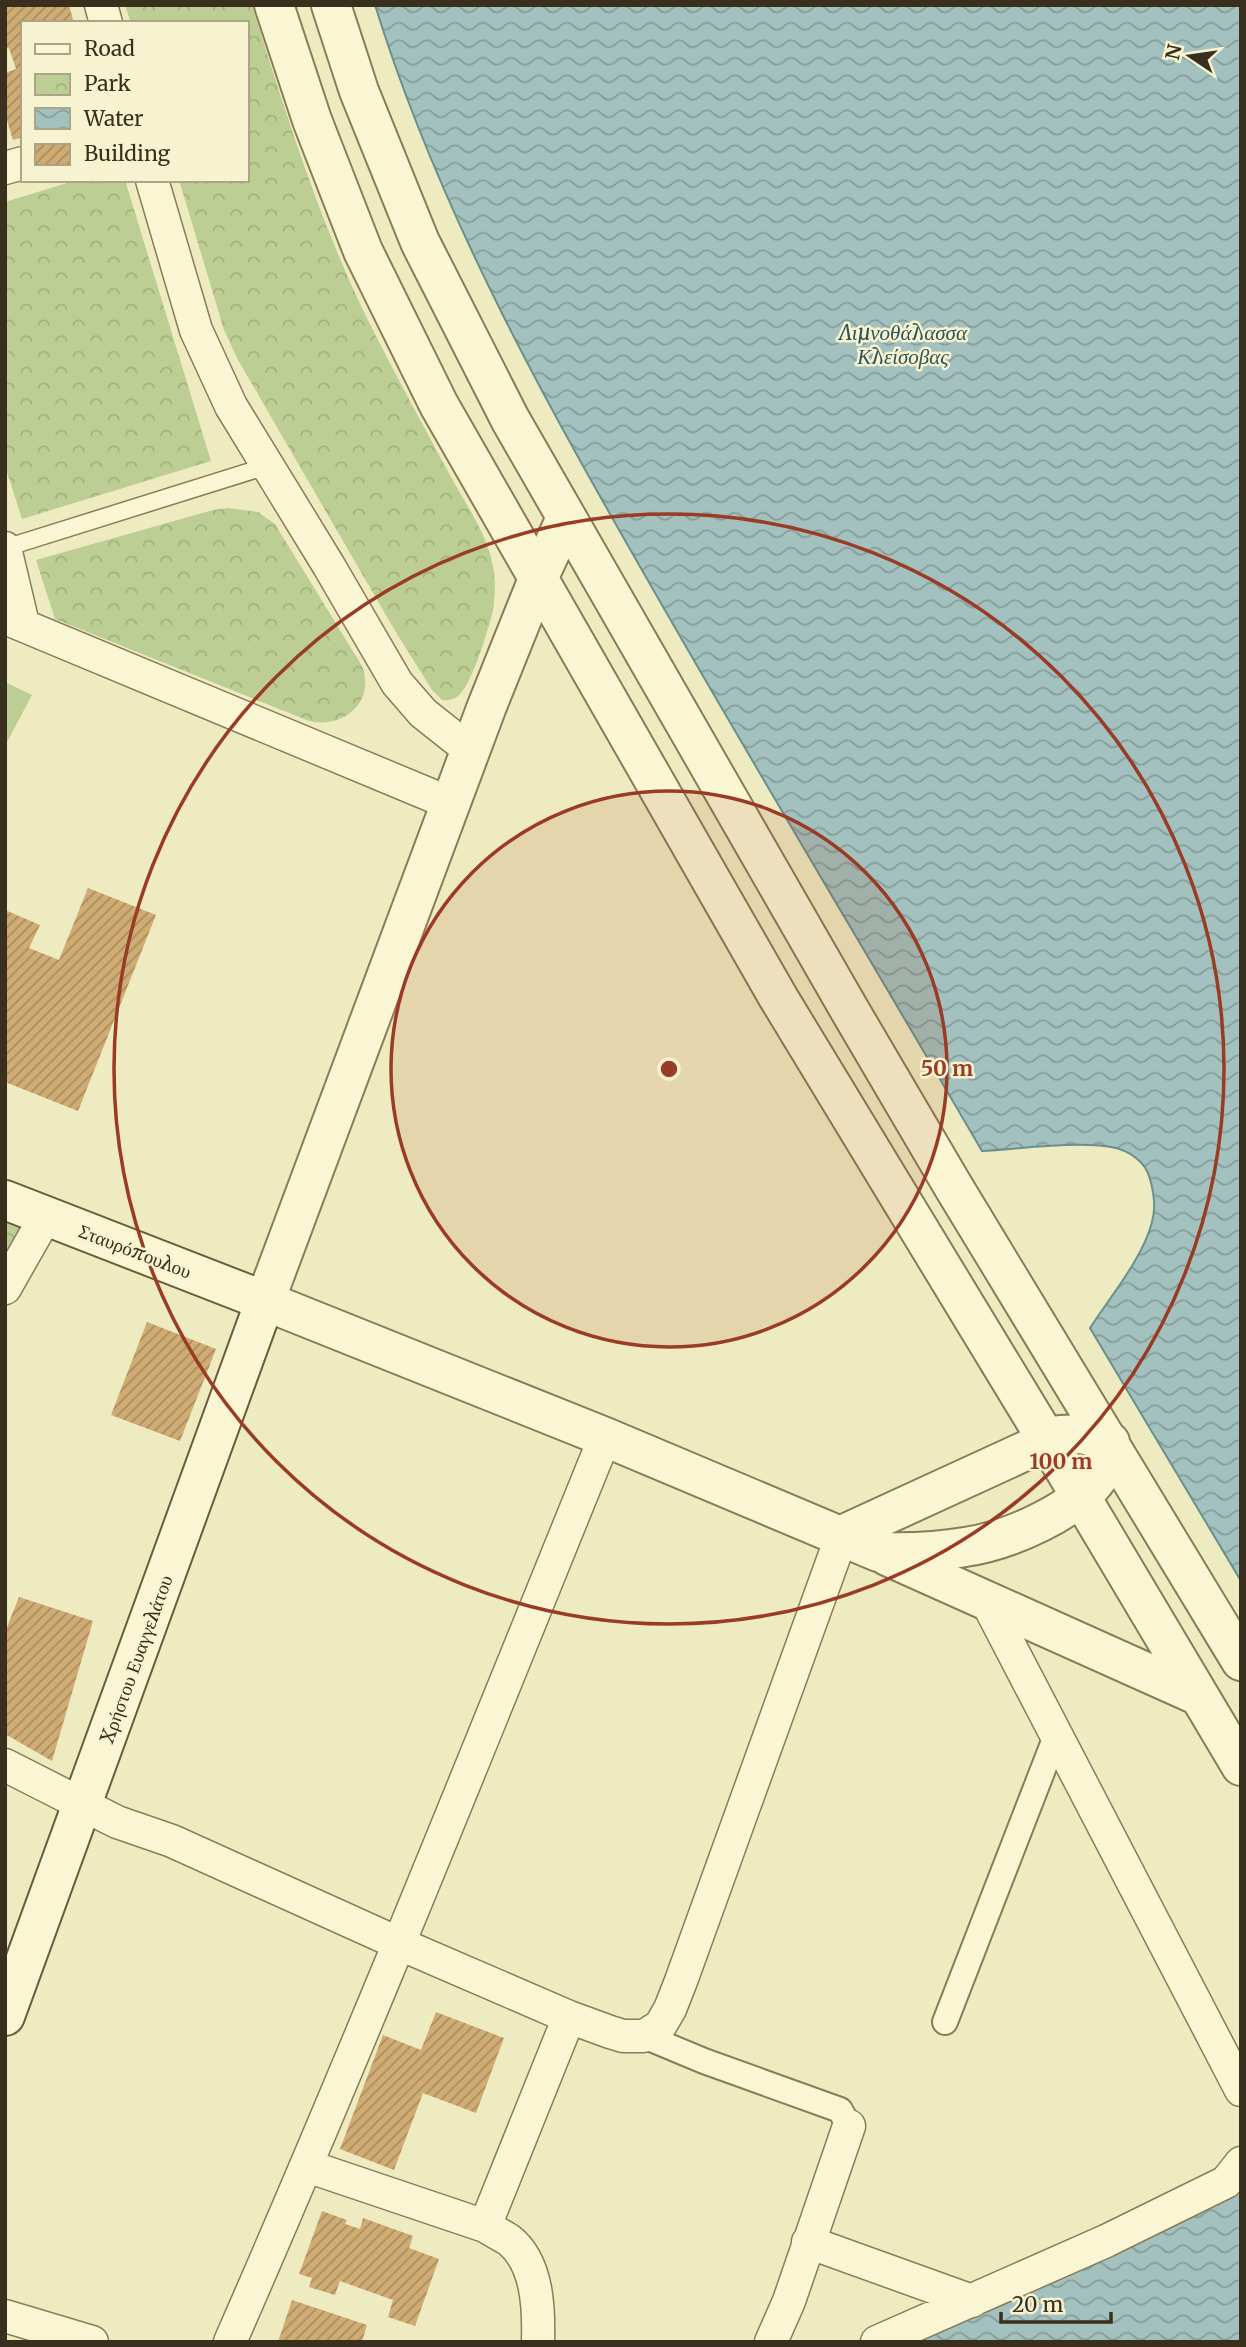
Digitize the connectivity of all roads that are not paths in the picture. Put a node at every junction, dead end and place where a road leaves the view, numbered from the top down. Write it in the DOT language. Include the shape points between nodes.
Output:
graph roads {
  1 [pos="274,5"];
  2 [pos="331,5"];
  3 [pos="153,182"];
  4 [pos="267,466"];
  5 [pos="566,518"];
  6 [pos="5,548"];
  7 [pos="538,579"];
  8 [pos="14,621"];
  9 [pos="471,751"];
  10 [pos="452,804"];
  11 [pos="5,1200"];
  12 [pos="46,1216"];
  13 [pos="5,1288"];
  14 [pos="265,1301"];
  15 [pos="605,1437"];
  16 [pos="1047,1440"];
  17 [pos="1110,1442"];
  18 [pos="1080,1497"];
  19 [pos="842,1535"];
  20 [pos="878,1552"];
  21 [pos="986,1600"];
  22 [pos="1241,1661"];
  23 [pos="1199,1696"];
  24 [pos="1056,1736"];
  25 [pos="5,1765"];
  26 [pos="1241,1766"];
  27 [pos="83,1804"];
  28 [pos="400,1944"];
  29 [pos="5,2016"];
  30 [pos="569,2017"];
  31 [pos="945,2022"];
  32 [pos="644,2036"];
  33 [pos="1241,2090"];
  34 [pos="849,2126"];
  35 [pos="1241,2163"];
  36 [pos="307,2166"];
  37 [pos="485,2226"];
  38 [pos="808,2242"];
  39 [pos="972,2301"];
  40 [pos="5,2316"];
  41 [pos="92,2342"];
  42 [pos="230,2342"];
  43 [pos="538,2342"];
  44 [pos="771,2342"];
  45 [pos="877,2342"];
  1 -- 7 [label="street" via="363,251 439,405"];
  2 -- 5 [label="street" via="359,91 420,242 491,385"];
  3 -- 4 [label="street" via="203,348"];
  4 -- 6 [label="lane"];
  4 -- 9 [label="street" via="397,683 423,713"];
  5 -- 7 [label="street, Χρήστου Ευαγγελάτου"];
  5 -- 17 [label="street" via="932,1151"];
  6 -- 8 [label="street"];
  7 -- 9 [label="street, Χρήστου Ευαγγελάτου"];
  7 -- 16 [label="street" via="778,997"];
  8 -- 10 [label="street"];
  9 -- 10 [label="street, Χρήστου Ευαγγελάτου"];
  10 -- 14 [label="street, Χρήστου Ευαγγελάτου"];
  11 -- 12 [label="street, Σταυρόπουλου"];
  12 -- 13 [label="street"];
  12 -- 14 [label="street, Σταυρόπουλου"];
  14 -- 15 [label="street, Σταυρόπουλου"];
  14 -- 27 [label="street, Χρήστου Ευαγγελάτου"];
  15 -- 19 [label="street, Σταυρόπουλου"];
  15 -- 28 [label="street"];
  16 -- 17 [label="street" via="1073,1433"];
  16 -- 18 [label="street"];
  16 -- 19 [label="street"];
  17 -- 18 [label="street" via="1103,1471"];
  17 -- 22 [label="street"];
  18 -- 20 [label="street" via="1053,1515 996,1540 945,1549"];
  18 -- 23 [label="street"];
  19 -- 20 [label="street, Σταυρόπουλου"];
  19 -- 32 [label="street" via="670,2009 660,2026"];
  20 -- 21 [label="street, Σταυρόπουλου"];
  21 -- 23 [label="street, Σταυρόπουλου"];
  21 -- 24 [label="street"];
  23 -- 26 [label="street"];
  24 -- 31 [label="street"];
  24 -- 33 [label="street"];
  25 -- 27 [label="street"];
  27 -- 28 [label="street"];
  27 -- 29 [label="street, Χρήστου Ευαγγελάτου"];
  28 -- 30 [label="street"];
  28 -- 36 [label="street"];
  30 -- 32 [label="street" via="622,2036"];
  30 -- 37 [label="street"];
  32 -- 34 [label="street" via="840,2110"];
  34 -- 38 [label="street"];
  35 -- 39 [label="street" via="1226,2182"];
  36 -- 37 [label="street"];
  36 -- 42 [label="street"];
  37 -- 43 [label="street" via="510,2241 529,2267 539,2311"];
  38 -- 39 [label="street"];
  38 -- 44 [label="street"];
  39 -- 45 [label="street"];
  40 -- 41 [label="street"];
}
